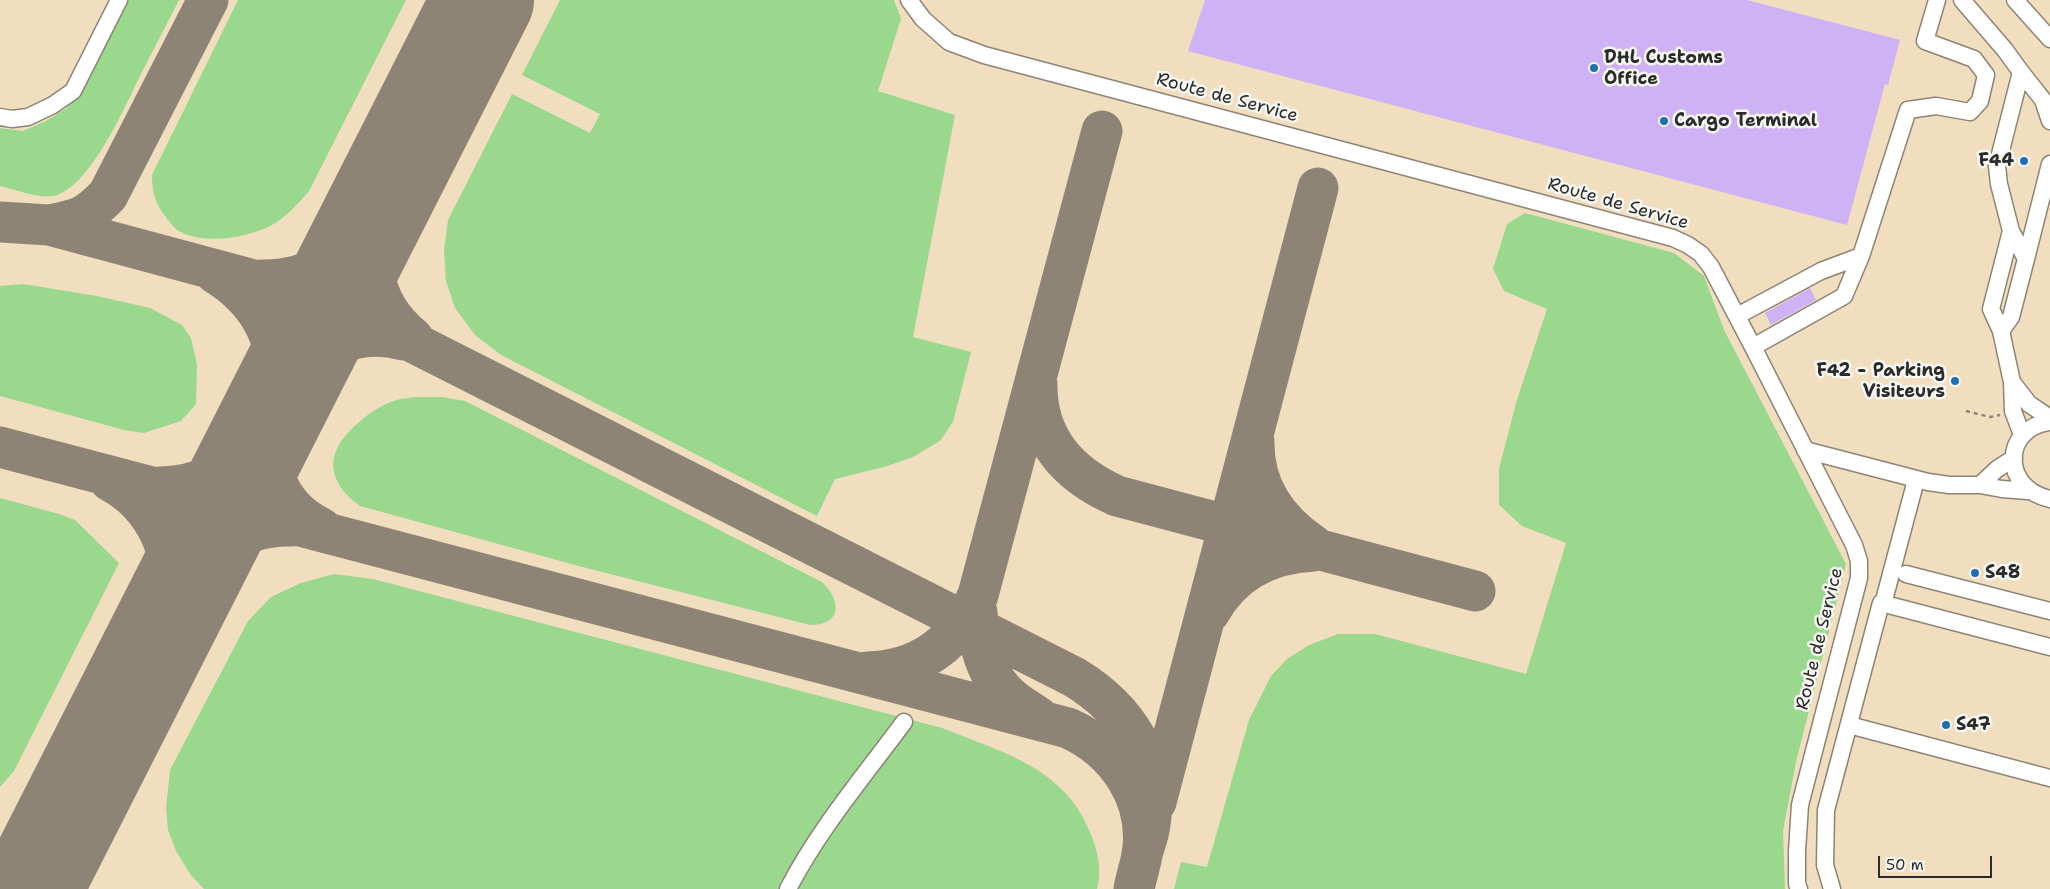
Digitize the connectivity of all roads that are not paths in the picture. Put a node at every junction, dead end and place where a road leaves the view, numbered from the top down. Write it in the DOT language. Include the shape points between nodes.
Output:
graph roads {
  1 [pos="119,0"];
  2 [pos="909,0"];
  3 [pos="1937,0"];
  4 [pos="1962,0"];
  5 [pos="2015,0"];
  6 [pos="2049,38"];
  7 [pos="2021,72"];
  8 [pos="0,117"];
  9 [pos="2050,121"];
  10 [pos="2050,164"];
  11 [pos="2012,231"];
  12 [pos="1861,256"];
  13 [pos="2026,259"];
  14 [pos="1737,316"];
  15 [pos="2001,331"];
  16 [pos="1753,347"];
  17 [pos="2012,382"];
  18 [pos="2050,420"];
  19 [pos="2022,435"];
  20 [pos="1805,450"];
  21 [pos="2014,458"];
  22 [pos="1916,480"];
  23 [pos="1980,485"];
  24 [pos="2028,490"];
  25 [pos="2050,499"];
  26 [pos="1906,574"];
  27 [pos="1884,604"];
  28 [pos="2050,611"];
  29 [pos="2050,647"];
  30 [pos="904,722"];
  31 [pos="1848,725"];
  32 [pos="2050,778"];
  33 [pos="1797,887"];
  34 [pos="788,889"];
  35 [pos="1832,889"];
  1 -- 8 [label="street" via="72,91 53,105 28,116"];
  2 -- 14 [label="street, Route de Service" via="922,19 949,42 984,55 1673,238 1701,254"];
  3 -- 12 [label="street" via="1925,41 1974,59 1986,75 1980,101 1970,112 1936,106 1908,110"];
  4 -- 7 [label="street"];
  5 -- 6 [label="street"];
  7 -- 9 [label="street" via="2043,100"];
  7 -- 11 [label="street" via="1996,166"];
  10 -- 13 [label="street"];
  11 -- 13 [label="street"];
  11 -- 15 [label="street" via="1991,309"];
  12 -- 14 [label="street" via="1822,271"];
  12 -- 16 [label="street" via="1844,296"];
  13 -- 15 [label="street" via="2011,317"];
  14 -- 16 [label="street, Route de Service"];
  15 -- 17 [label="street"];
  16 -- 20 [label="street, Route de Service"];
  17 -- 18 [label="street" via="2029,404"];
  17 -- 19 [label="street" via="2013,412"];
  18 -- 19 [label="street"];
  19 -- 21 [label="street"];
  20 -- 22 [label="street"];
  20 -- 33 [label="street, Route de Service" via="1854,546 1859,561 1859,578 1800,805"];
  21 -- 23 [label="street"];
  21 -- 24 [label="street" via="2017,476"];
  22 -- 23 [label="street"];
  22 -- 27 [label="street"];
  23 -- 24 [label="street"];
  24 -- 25 [label="street" via="2038,497"];
  26 -- 28 [label="street"];
  27 -- 29 [label="street"];
  27 -- 31 [label="street" via="1881,603"];
  30 -- 34 [label="street" via="834,816"];
  31 -- 32 [label="street"];
  31 -- 35 [label="street" via="1826,810 1825,865"];
}
